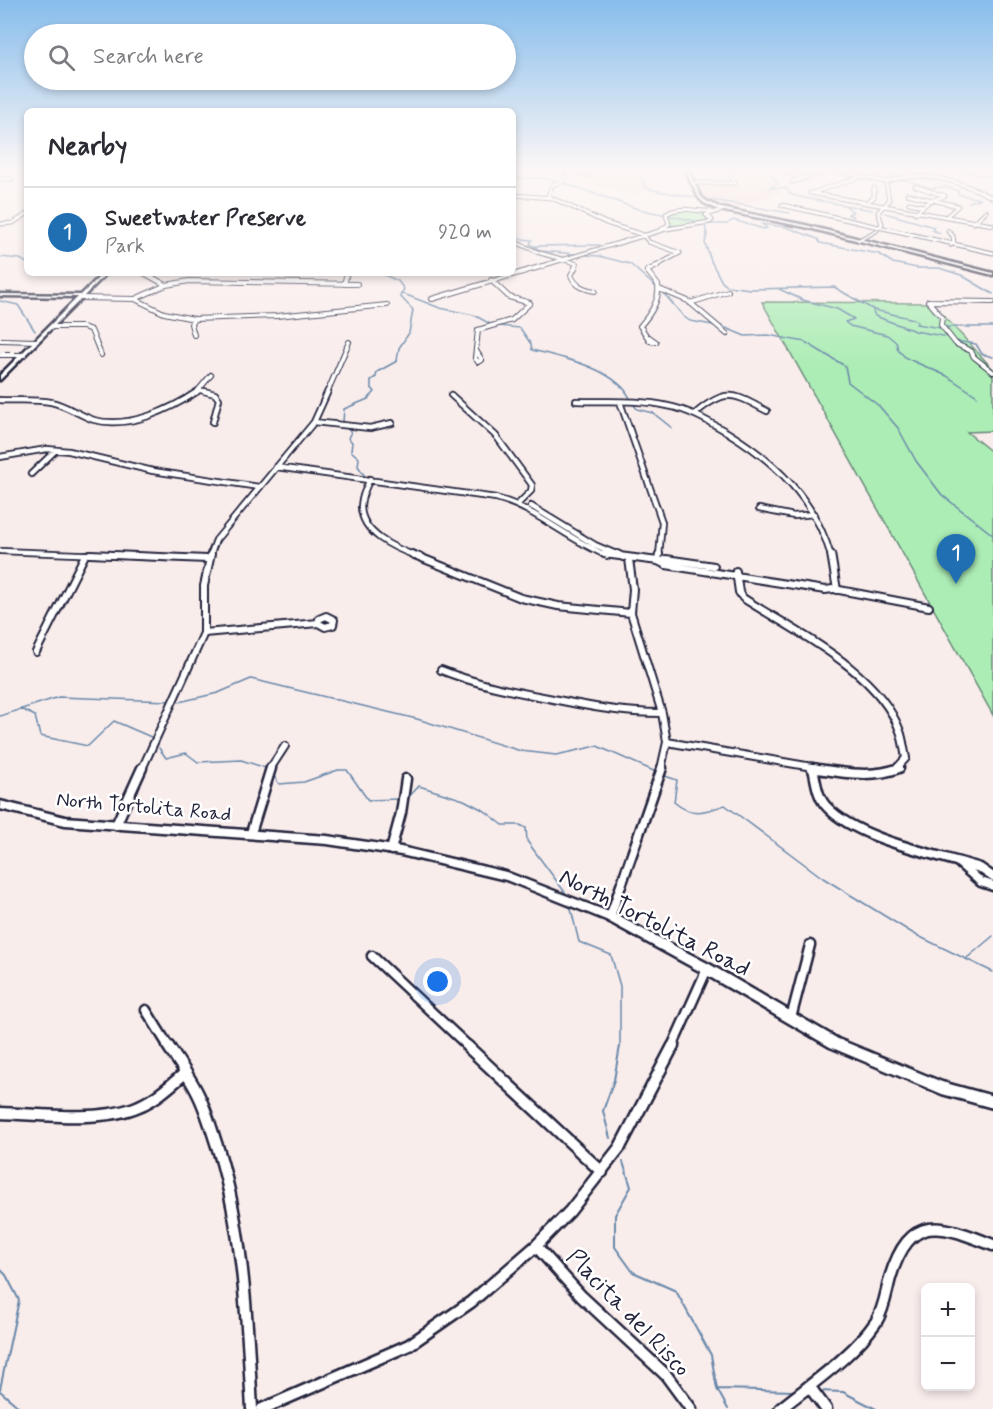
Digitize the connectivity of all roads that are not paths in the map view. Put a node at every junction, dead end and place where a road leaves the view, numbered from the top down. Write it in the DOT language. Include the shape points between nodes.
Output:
graph roads {
  1 [pos="642,236"];
  2 [pos="842,236"];
  3 [pos="863,236"];
  4 [pos="916,236"];
  5 [pos="953,236"];
  6 [pos="857,239"];
  7 [pos="516,241"];
  8 [pos="951,245"];
  9 [pos="993,253"];
  10 [pos="560,259"];
  11 [pos="569,259"];
  12 [pos="516,273"];
  13 [pos="516,274"];
  14 [pos="993,274"];
  15 [pos="102,276"];
  16 [pos="150,276"];
  17 [pos="346,276"];
  18 [pos="507,276"];
  19 [pos="510,276"];
  20 [pos="492,281"];
  21 [pos="344,284"];
  22 [pos="357,284"];
  23 [pos="166,285"];
  24 [pos="659,289"];
  25 [pos="595,291"];
  26 [pos="728,291"];
  27 [pos="0,295"];
  28 [pos="81,297"];
  29 [pos="135,299"];
  30 [pos="432,299"];
  31 [pos="993,302"];
  32 [pos="690,303"];
  33 [pos="387,304"];
  34 [pos="194,319"];
  35 [pos="52,327"];
  36 [pos="727,334"];
  37 [pos="194,335"];
  38 [pos="649,337"];
  39 [pos="0,340"];
  40 [pos="37,341"];
  41 [pos="349,342"];
  42 [pos="477,352"];
  43 [pos="0,355"];
  44 [pos="24,355"];
  45 [pos="101,355"];
  46 [pos="993,372"];
  47 [pos="211,375"];
  48 [pos="0,378"];
  49 [pos="200,390"];
  50 [pos="451,395"];
  51 [pos="0,400"];
  52 [pos="576,401"];
  53 [pos="620,402"];
  54 [pos="766,411"];
  55 [pos="696,413"];
  56 [pos="213,422"];
  57 [pos="314,422"];
  58 [pos="392,423"];
  59 [pos="56,450"];
  60 [pos="0,457"];
  61 [pos="276,467"];
  62 [pos="31,474"];
  63 [pos="370,479"];
  64 [pos="259,487"];
  65 [pos="520,503"];
  66 [pos="759,509"];
  67 [pos="814,514"];
  68 [pos="0,551"];
  69 [pos="85,555"];
  70 [pos="207,559"];
  71 [pos="627,559"];
  72 [pos="659,561"];
  73 [pos="736,573"];
  74 [pos="835,590"];
  75 [pos="929,607"];
  76 [pos="632,613"];
  77 [pos="318,623"];
  78 [pos="204,633"];
  79 [pos="36,652"];
  80 [pos="441,670"];
  81 [pos="662,712"];
  82 [pos="667,742"];
  83 [pos="285,746"];
  84 [pos="813,768"];
  85 [pos="406,779"];
  86 [pos="0,805"];
  87 [pos="116,825"];
  88 [pos="251,833"];
  89 [pos="391,850"];
  90 [pos="959,863"];
  91 [pos="993,876"];
  92 [pos="993,886"];
  93 [pos="610,917"];
  94 [pos="810,945"];
  95 [pos="372,956"];
  96 [pos="707,969"];
  97 [pos="146,1010"];
  98 [pos="791,1017"];
  99 [pos="184,1074"];
  100 [pos="993,1102"];
  101 [pos="0,1113"];
  102 [pos="602,1172"];
  103 [pos="993,1245"];
  104 [pos="536,1246"];
  105 [pos="808,1386"];
  106 [pos="252,1409"];
  107 [pos="262,1409"];
  108 [pos="691,1409"];
  109 [pos="780,1409"];
  110 [pos="826,1409"];
  1 -- 10 [label="street"];
  1 -- 11 [label="street"];
  1 -- 24 [label="street" via="680,253 647,271"];
  2 -- 6 [label="street"];
  3 -- 6 [label="street"];
  4 -- 8 [label="street"];
  5 -- 8 [label="street"];
  6 -- 14 [label="street"];
  7 -- 10 [label="street"];
  8 -- 9 [label="street"];
  10 -- 11 [label="street"];
  10 -- 12 [label="street"];
  11 -- 13 [label="street"];
  11 -- 25 [label="street" via="577,264 571,279 583,289"];
  15 -- 28 [label="street"];
  16 -- 23 [label="street"];
  17 -- 21 [label="street"];
  18 -- 20 [label="street"];
  19 -- 20 [label="street"];
  20 -- 30 [label="street"];
  20 -- 42 [label="street" via="509,297 530,303 512,320 478,330"];
  21 -- 22 [label="street"];
  21 -- 23 [label="street" via="201,280"];
  23 -- 29 [label="street"];
  24 -- 32 [label="street"];
  24 -- 38 [label="street" via="650,318 640,326"];
  26 -- 32 [label="street"];
  27 -- 28 [label="street"];
  28 -- 29 [label="street"];
  28 -- 35 [label="street"];
  29 -- 34 [label="street" via="164,313"];
  31 -- 46 [label="street" via="928,301 942,317 941,325 956,344 971,351"];
  32 -- 36 [label="street"];
  33 -- 34 [label="street" via="277,316"];
  34 -- 37 [label="street"];
  35 -- 40 [label="street"];
  35 -- 45 [label="street" via="90,330"];
  39 -- 40 [label="street"];
  40 -- 44 [label="street"];
  41 -- 57 [label="street"];
  43 -- 44 [label="street"];
  44 -- 48 [label="street"];
  47 -- 49 [label="street"];
  49 -- 51 [label="street" via="179,404 111,423 51,402"];
  49 -- 56 [label="street" via="219,399"];
  50 -- 65 [label="street" via="511,452 532,485"];
  52 -- 53 [label="street"];
  53 -- 55 [label="street" via="658,404"];
  53 -- 72 [label="street" via="662,522"];
  54 -- 55 [label="street" via="746,400 725,396 709,401"];
  55 -- 67 [label="street" via="767,458 799,490"];
  57 -- 58 [label="street" via="370,428"];
  57 -- 61 [label="street"];
  59 -- 60 [label="street" via="38,449"];
  59 -- 62 [label="street"];
  59 -- 64 [label="street" via="153,471"];
  61 -- 63 [label="street"];
  61 -- 64 [label="street"];
  63 -- 65 [label="street"];
  63 -- 76 [label="street" via="361,507 366,522 388,545 521,598"];
  64 -- 70 [label="street" via="216,540"];
  65 -- 71 [label="street" via="593,550"];
  66 -- 67 [label="street" via="794,516"];
  67 -- 74 [label="street" via="830,545"];
  68 -- 69 [label="street"];
  69 -- 70 [label="street"];
  69 -- 79 [label="street"];
  70 -- 78 [label="street"];
  71 -- 72 [label="street"];
  71 -- 76 [label="street" via="633,589"];
  72 -- 73 [label="street"];
  73 -- 74 [label="street"];
  73 -- 84 [label="street" via="743,598 872,686 891,711 905,744 906,759 888,772 869,774"];
  74 -- 75 [label="street"];
  76 -- 81 [label="street"];
  77 -- 78 [label="street"];
  78 -- 87 [label="street"];
  80 -- 81 [label="street" via="510,691 623,712"];
  81 -- 82 [label="street"];
  82 -- 84 [label="street"];
  82 -- 93 [label="street" via="659,780"];
  83 -- 88 [label="street, North Tortolita Road" via="269,769"];
  84 -- 90 [label="street" via="822,799 836,814 856,826"];
  85 -- 89 [label="street"];
  86 -- 87 [label="street, North Tortolita Road" via="64,821"];
  87 -- 88 [label="street, North Tortolita Road"];
  88 -- 89 [label="street, North Tortolita Road"];
  89 -- 93 [label="street, North Tortolita Road" via="506,876"];
  90 -- 91 [label="street"];
  90 -- 92 [label="street" via="981,882"];
  93 -- 96 [label="street, North Tortolita Road"];
  94 -- 98 [label="street"];
  95 -- 102 [label="street"];
  96 -- 98 [label="street, North Tortolita Road"];
  96 -- 102 [label="street" via="642,1109"];
  97 -- 99 [label="street"];
  98 -- 100 [label="street, North Tortolita Road" via="870,1059 942,1088"];
  99 -- 101 [label="street" via="164,1092 117,1114"];
  99 -- 106 [label="street" via="207,1114 239,1239"];
  102 -- 104 [label="street"];
  103 -- 105 [label="street" via="932,1226 906,1239 891,1273 886,1302 874,1323"];
  104 -- 107 [label="street" via="471,1302 410,1345"];
  104 -- 108 [label="street, Placita del Risco" via="581,1296 666,1375"];
  105 -- 109 [label="street"];
  105 -- 110 [label="street"];
}
